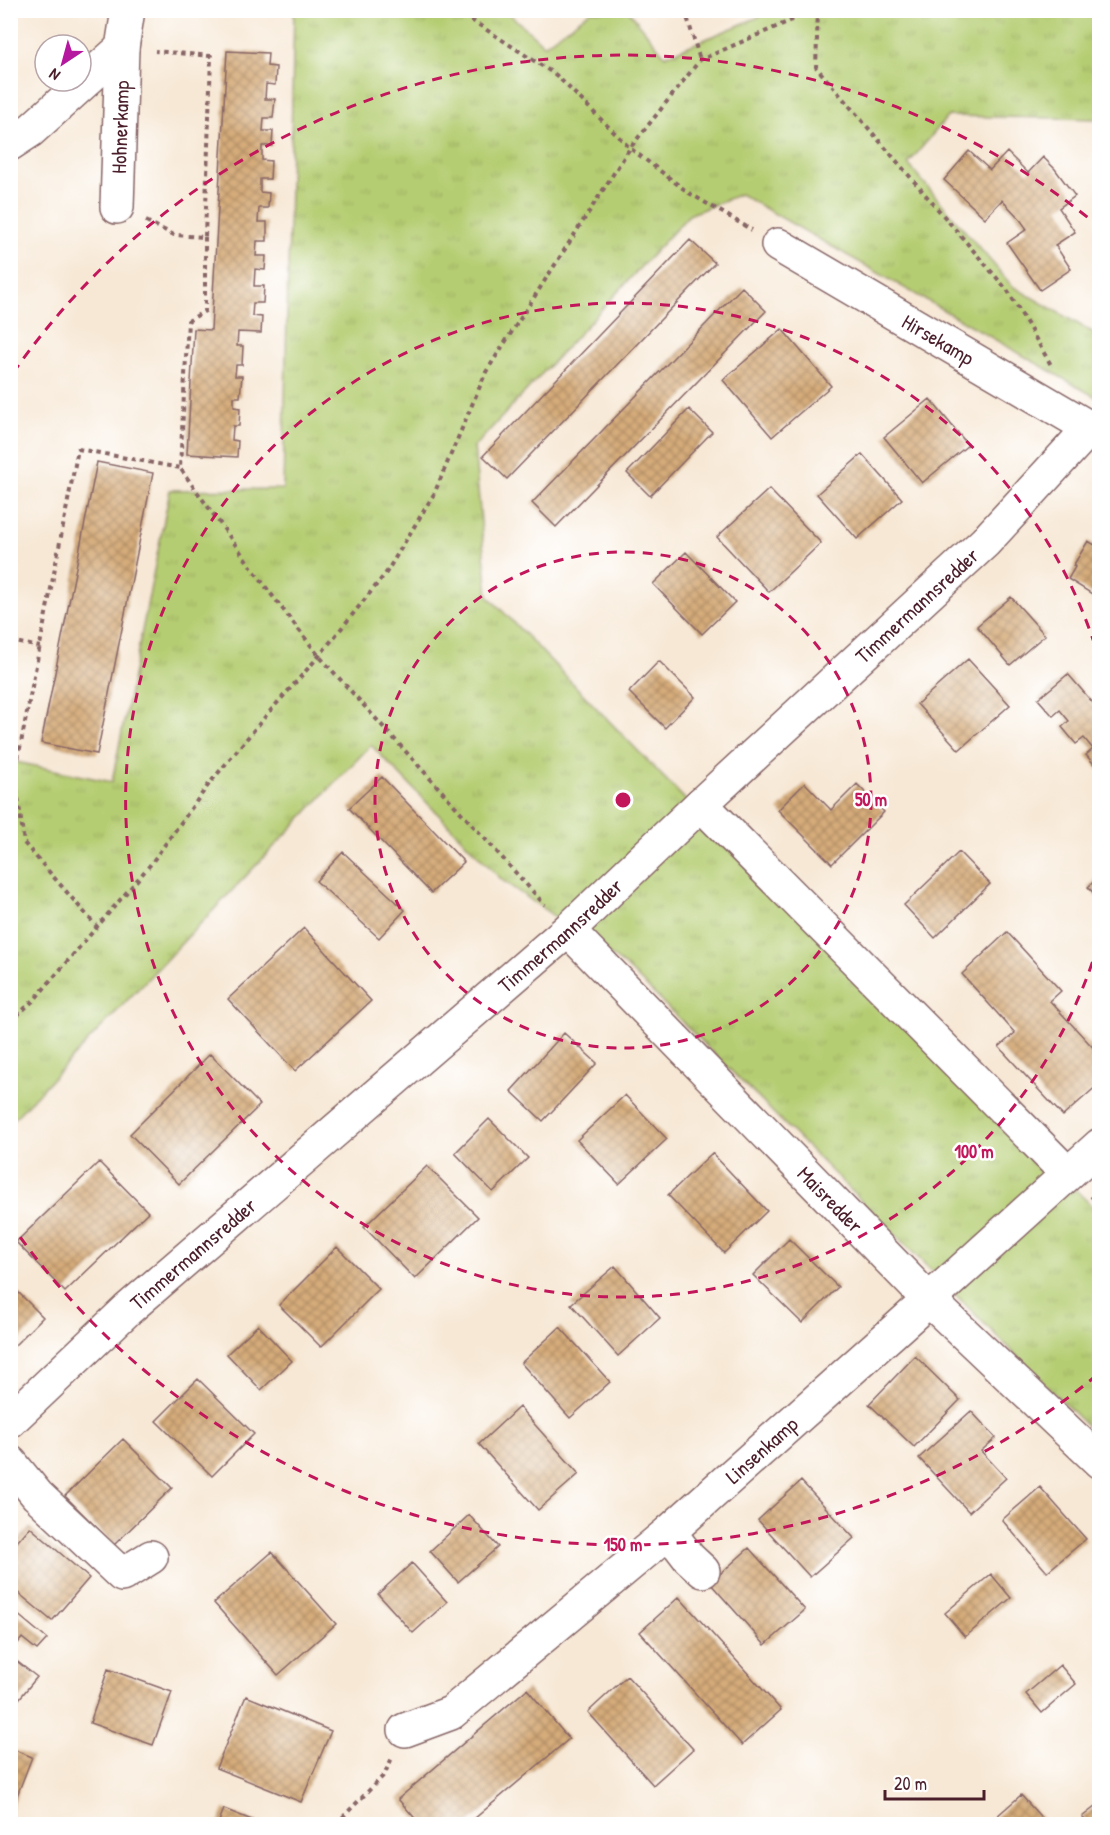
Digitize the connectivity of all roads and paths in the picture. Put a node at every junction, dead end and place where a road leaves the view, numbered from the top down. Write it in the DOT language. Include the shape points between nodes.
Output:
graph roads {
  1 [pos="128,10"];
  2 [pos="456,10"];
  3 [pos="685,10"];
  4 [pos="817,10"];
  5 [pos="122,48"];
  6 [pos="700,60"];
  7 [pos="10,144"];
  8 [pos="630,148"];
  9 [pos="117,207"];
  10 [pos="205,237"];
  11 [pos="778,245"];
  12 [pos="1054,370"];
  13 [pos="1094,431"];
  14 [pos="180,468"];
  15 [pos="10,641"];
  16 [pos="40,647"];
  17 [pos="319,656"];
  18 [pos="701,804"];
  19 [pos="98,928"];
  20 [pos="568,930"];
  21 [pos="10,1022"];
  22 [pos="1100,1145"];
  23 [pos="1056,1162"];
  24 [pos="929,1300"];
  25 [pos="10,1421"];
  26 [pos="10,1462"];
  27 [pos="1100,1462"];
  28 [pos="669,1532"];
  29 [pos="151,1557"];
  30 [pos="703,1571"];
  31 [pos="405,1730"];
  32 [pos="336,1824"];
  1 -- 5 [label="street, Hohnerkamp"];
  2 -- 8 [label="path" via="556,75"];
  3 -- 6 [label="path"];
  4 -- 6 [label="path"];
  4 -- 12 [label="path" via="816,68 1008,291"];
  5 -- 7 [label="street, Hohnerkamp" via="30,131"];
  5 -- 9 [label="street, Hohnerkamp"];
  5 -- 10 [label="path" via="211,56"];
  6 -- 8 [label="path"];
  8 -- 11 [label="path" via="689,193"];
  8 -- 17 [label="path" via="486,372 434,494 386,573"];
  9 -- 10 [label="path" via="174,235"];
  10 -- 14 [label="path" via="205,311 188,321"];
  11 -- 13 [label="street, Hirsekamp"];
  13 -- 18 [label="street, Timmermannsredder" via="985,542"];
  14 -- 16 [label="path" via="78,449"];
  14 -- 17 [label="path"];
  15 -- 16 [label="path"];
  16 -- 19 [label="path" via="15,774 24,843"];
  17 -- 19 [label="path" via="209,784"];
  17 -- 20 [label="path"];
  18 -- 20 [label="street, Timmermannsredder"];
  18 -- 23 [label="street"];
  19 -- 21 [label="path"];
  20 -- 24 [label="street, Maisredder"];
  20 -- 25 [label="street, Timmermannsredder" via="127,1310"];
  22 -- 24 [label="street, Linsenkamp"];
  24 -- 27 [label="street, Maisredder"];
  24 -- 28 [label="street, Linsenkamp"];
  26 -- 29 [label="street" via="37,1495 122,1575"];
  28 -- 30 [label="street"];
  28 -- 31 [label="street, Linsenkamp" via="451,1713"];
  31 -- 32 [label="path" via="384,1775"];
}
